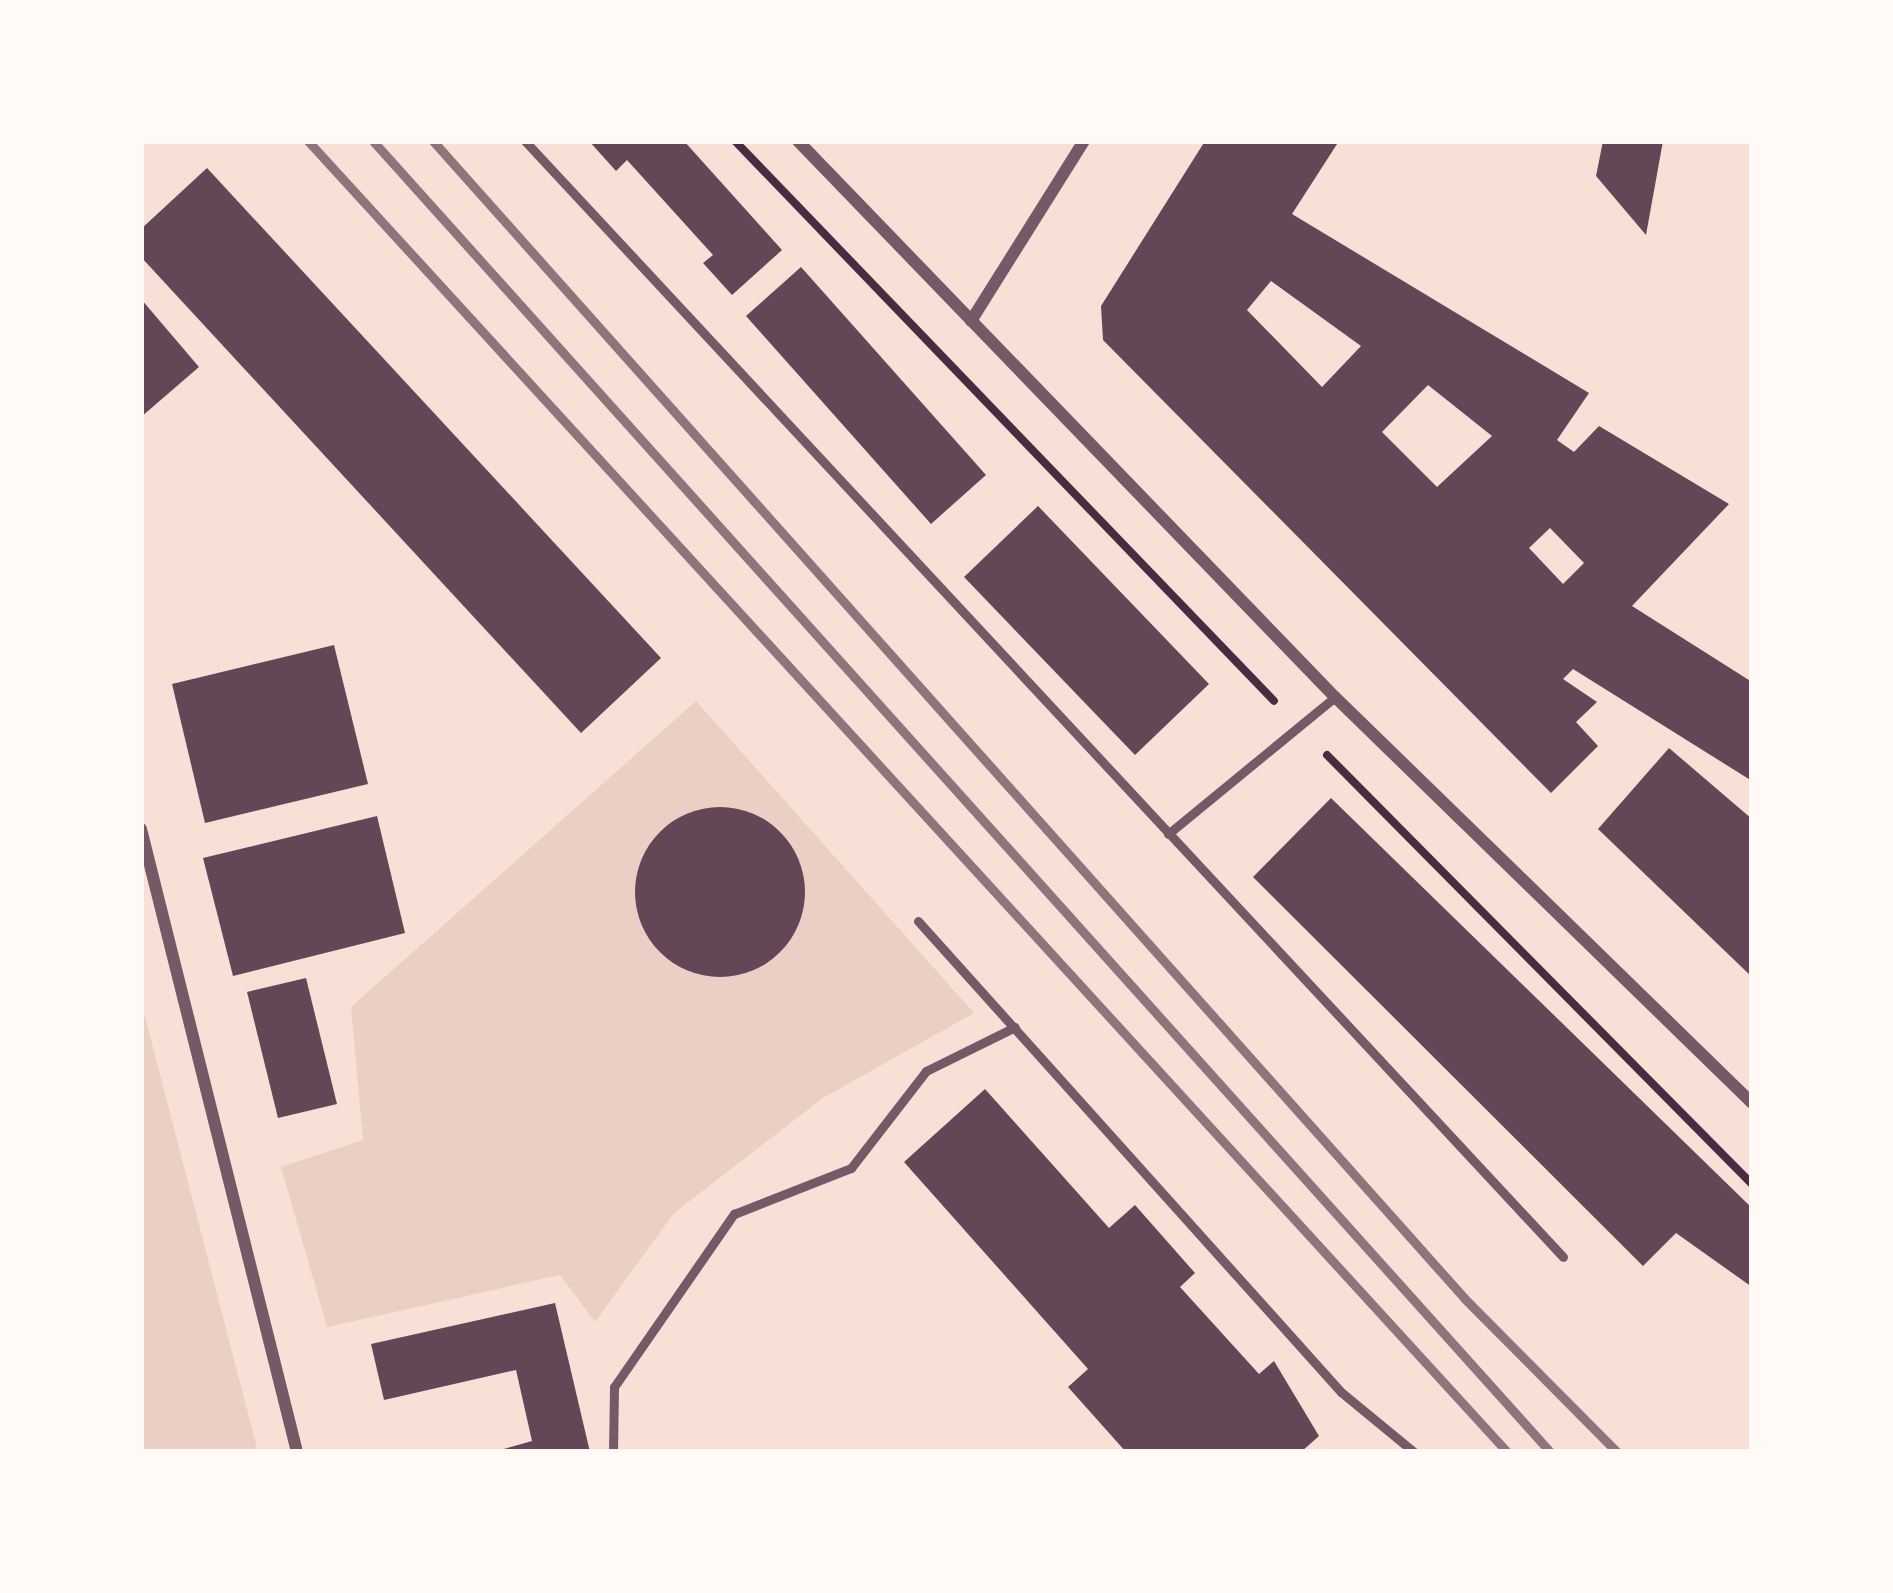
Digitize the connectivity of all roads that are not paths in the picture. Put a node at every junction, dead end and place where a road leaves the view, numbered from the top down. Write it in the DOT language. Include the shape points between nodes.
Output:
graph roads {
  1 [pos="525,141"];
  2 [pos="798,141"];
  3 [pos="1084,141"];
  4 [pos="971,321"];
  5 [pos="1335,698"];
  6 [pos="141,829"];
  7 [pos="1168,834"];
  8 [pos="918,921"];
  9 [pos="1015,1027"];
  10 [pos="1752,1103"];
  11 [pos="1563,1257"];
  12 [pos="297,1452"];
  13 [pos="614,1452"];
  14 [pos="1414,1452"];
  1 -- 7 [label="lane"];
  2 -- 4 [label="street"];
  3 -- 4 [label="street"];
  4 -- 5 [label="street"];
  5 -- 7 [label="lane"];
  5 -- 10 [label="street"];
  6 -- 12 [label="street"];
  7 -- 11 [label="lane"];
  8 -- 9 [label="lane"];
  9 -- 13 [label="lane" via="926,1070 851,1168 734,1214 614,1387"];
  9 -- 14 [label="lane" via="1341,1391"];
}
